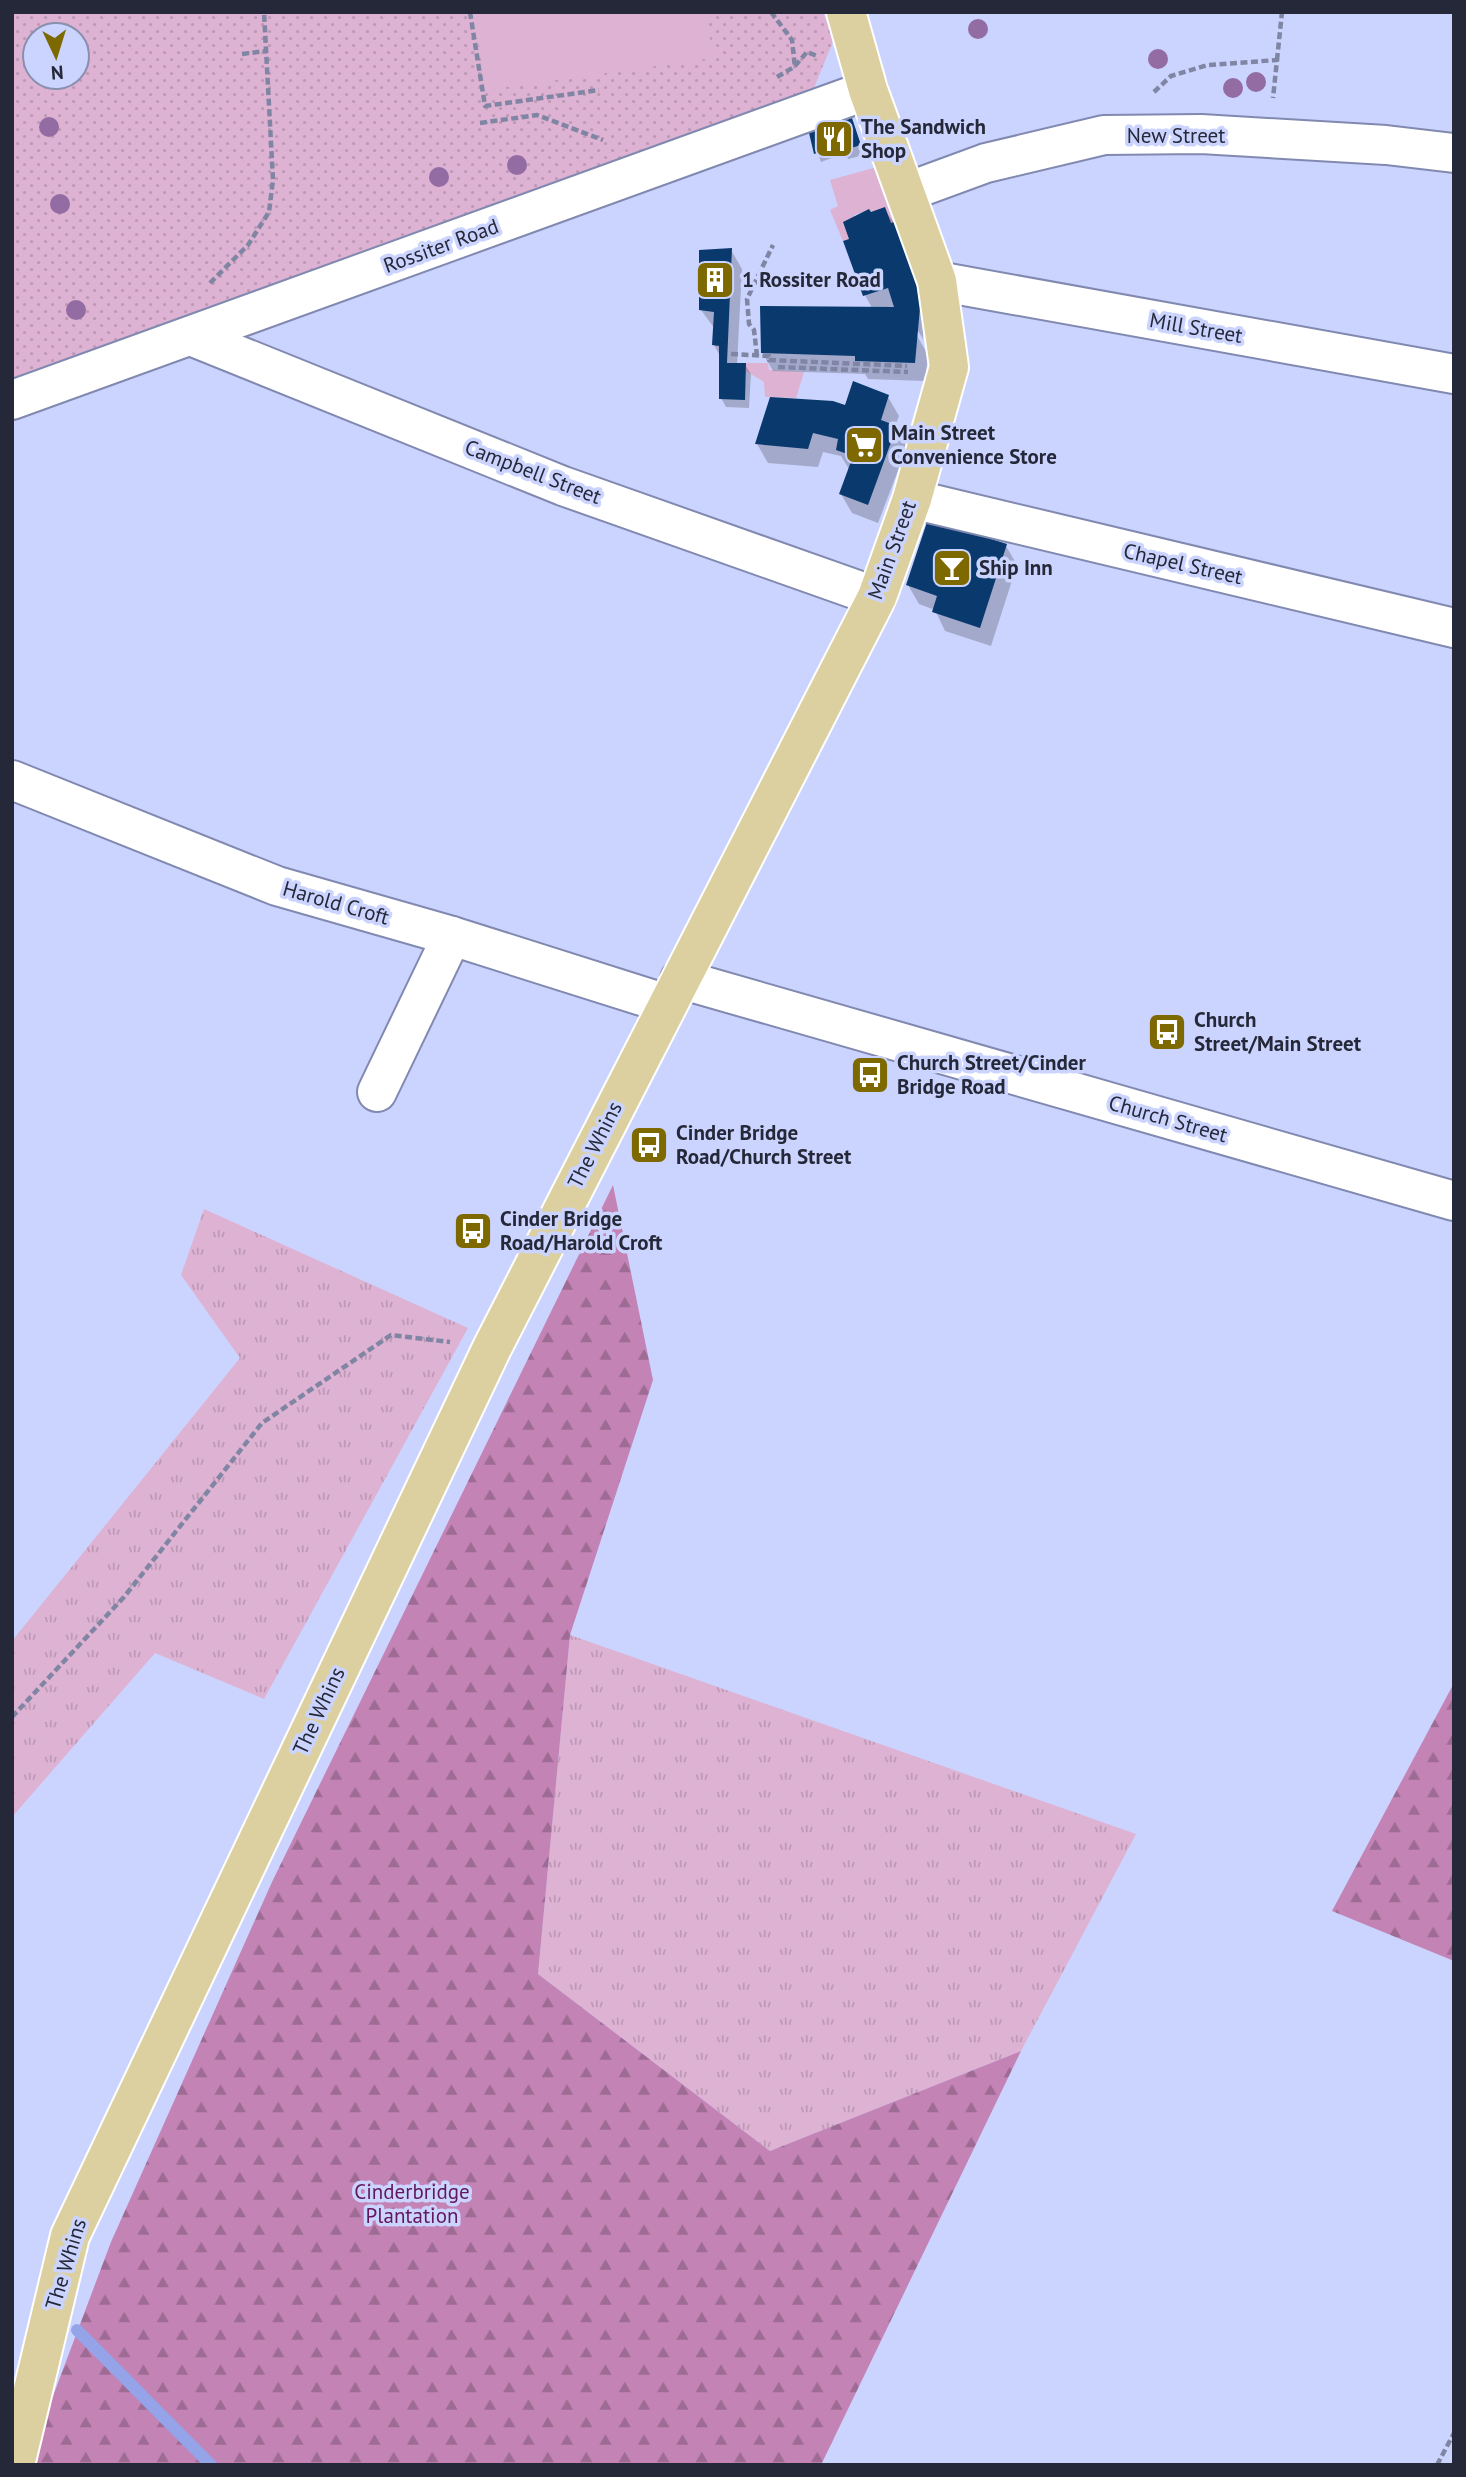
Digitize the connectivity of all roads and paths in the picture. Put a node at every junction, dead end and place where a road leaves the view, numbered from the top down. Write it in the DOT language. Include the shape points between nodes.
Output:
graph roads {
  1 [pos="264,12"];
  2 [pos="470,12"];
  3 [pos="771,12"];
  4 [pos="846,12"];
  5 [pos="1282,12"];
  6 [pos="265,51"];
  7 [pos="242,54"];
  8 [pos="827,60"];
  9 [pos="1277,60"];
  10 [pos="794,66"];
  11 [pos="801,73"];
  12 [pos="766,83"];
  13 [pos="599,90"];
  14 [pos="868,90"];
  15 [pos="480,123"];
  16 [pos="1136,135"];
  17 [pos="1279,138"];
  18 [pos="609,140"];
  19 [pos="1454,153"];
  20 [pos="907,192"];
  21 [pos="773,245"];
  22 [pos="937,281"];
  23 [pos="199,334"];
  24 [pos="731,354"];
  25 [pos="757,356"];
  26 [pos="778,367"];
  27 [pos="1454,374"];
  28 [pos="12,400"];
  29 [pos="912,499"];
  30 [pos="877,597"];
  31 [pos="1454,628"];
  32 [pos="12,780"];
  33 [pos="452,936"];
  34 [pos="673,991"];
  35 [pos="377,1092"];
  36 [pos="1454,1201"];
  37 [pos="492,1348"];
  38 [pos="12,1717"];
  39 [pos="1454,2433"];
  40 [pos="15,2465"];
  41 [pos="1437,2465"];
  1 -- 6 [label="path"];
  2 -- 13 [label="path" via="485,106"];
  3 -- 10 [label="path" via="792,40"];
  4 -- 14 [label="main road, Main Street"];
  5 -- 9 [label="path"];
  6 -- 7 [label="path"];
  6 -- 23 [label="path" via="273,180 269,212 248,245 200,292"];
  8 -- 10 [label="path" via="807,52"];
  9 -- 16 [label="path" via="1208,65 1171,76 1150,97"];
  9 -- 17 [label="path" via="1271,115"];
  10 -- 11 [label="path"];
  10 -- 12 [label="path"];
  14 -- 20 [label="main road, Main Street"];
  14 -- 23 [label="street, Rossiter Road"];
  15 -- 18 [label="path" via="537,115 597,140"];
  16 -- 17 [label="street, New Street"];
  16 -- 20 [label="street, New Street" via="1104,135 986,163"];
  17 -- 19 [label="street, New Street"];
  20 -- 22 [label="main road, Main Street"];
  21 -- 25 [label="path" via="747,299"];
  22 -- 27 [label="street, Mill Street"];
  22 -- 29 [label="main road, Main Street" via="949,368"];
  23 -- 28 [label="street, Rossiter Road"];
  23 -- 30 [label="street, Campbell Street" via="563,486"];
  24 -- 25 [label="path"];
  25 -- 26 [label="path" via="909,369"];
  29 -- 30 [label="main road, Main Street"];
  29 -- 31 [label="street, Chapel Street"];
  30 -- 34 [label="main road, Main Street"];
  32 -- 33 [label="street, Harold Croft" via="277,886"];
  33 -- 34 [label="street, Harold Croft"];
  33 -- 35 [label="street"];
  34 -- 36 [label="street, Church Street"];
  34 -- 37 [label="main road, The Whins"];
  37 -- 38 [label="path" via="391,1335 262,1423 124,1597"];
  37 -- 40 [label="main road, The Whins" via="70,2236"];
  39 -- 41 [label="path"];
}
